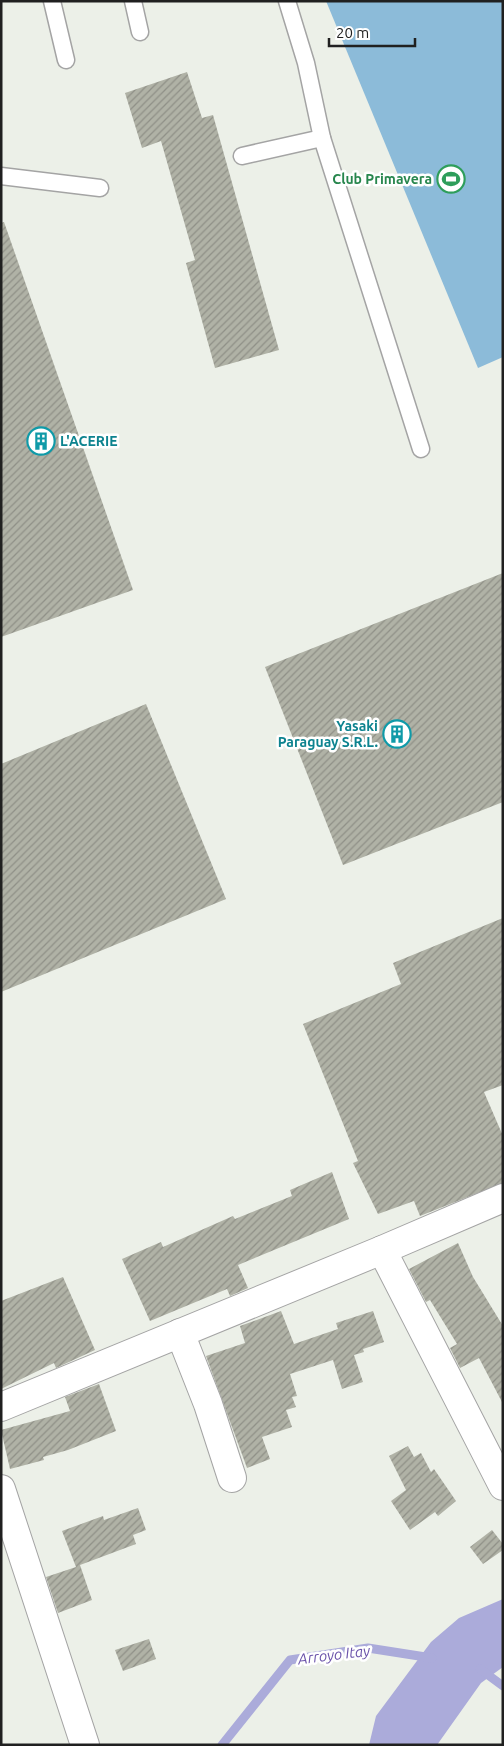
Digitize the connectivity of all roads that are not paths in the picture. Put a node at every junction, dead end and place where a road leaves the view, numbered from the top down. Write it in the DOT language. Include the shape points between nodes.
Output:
graph roads {
  1 [pos="52,1"];
  2 [pos="133,1"];
  3 [pos="287,1"];
  4 [pos="140,32"];
  5 [pos="66,60"];
  6 [pos="322,138"];
  7 [pos="242,156"];
  8 [pos="1,176"];
  9 [pos="100,188"];
  10 [pos="421,449"];
  11 [pos="503,1198"];
  12 [pos="382,1250"];
  13 [pos="180,1333"];
  14 [pos="1,1406"];
  15 [pos="232,1478"];
  16 [pos="503,1486"];
  17 [pos="1,1489"];
  18 [pos="85,1745"];
  1 -- 5 [label="lane"];
  2 -- 4 [label="lane"];
  3 -- 6 [label="lane" via="306,63"];
  6 -- 7 [label="lane"];
  6 -- 10 [label="lane"];
  8 -- 9 [label="lane"];
  11 -- 12 [label="street"];
  12 -- 13 [label="street"];
  12 -- 16 [label="street"];
  13 -- 14 [label="street"];
  13 -- 15 [label="street"];
  17 -- 18 [label="street"];
}
